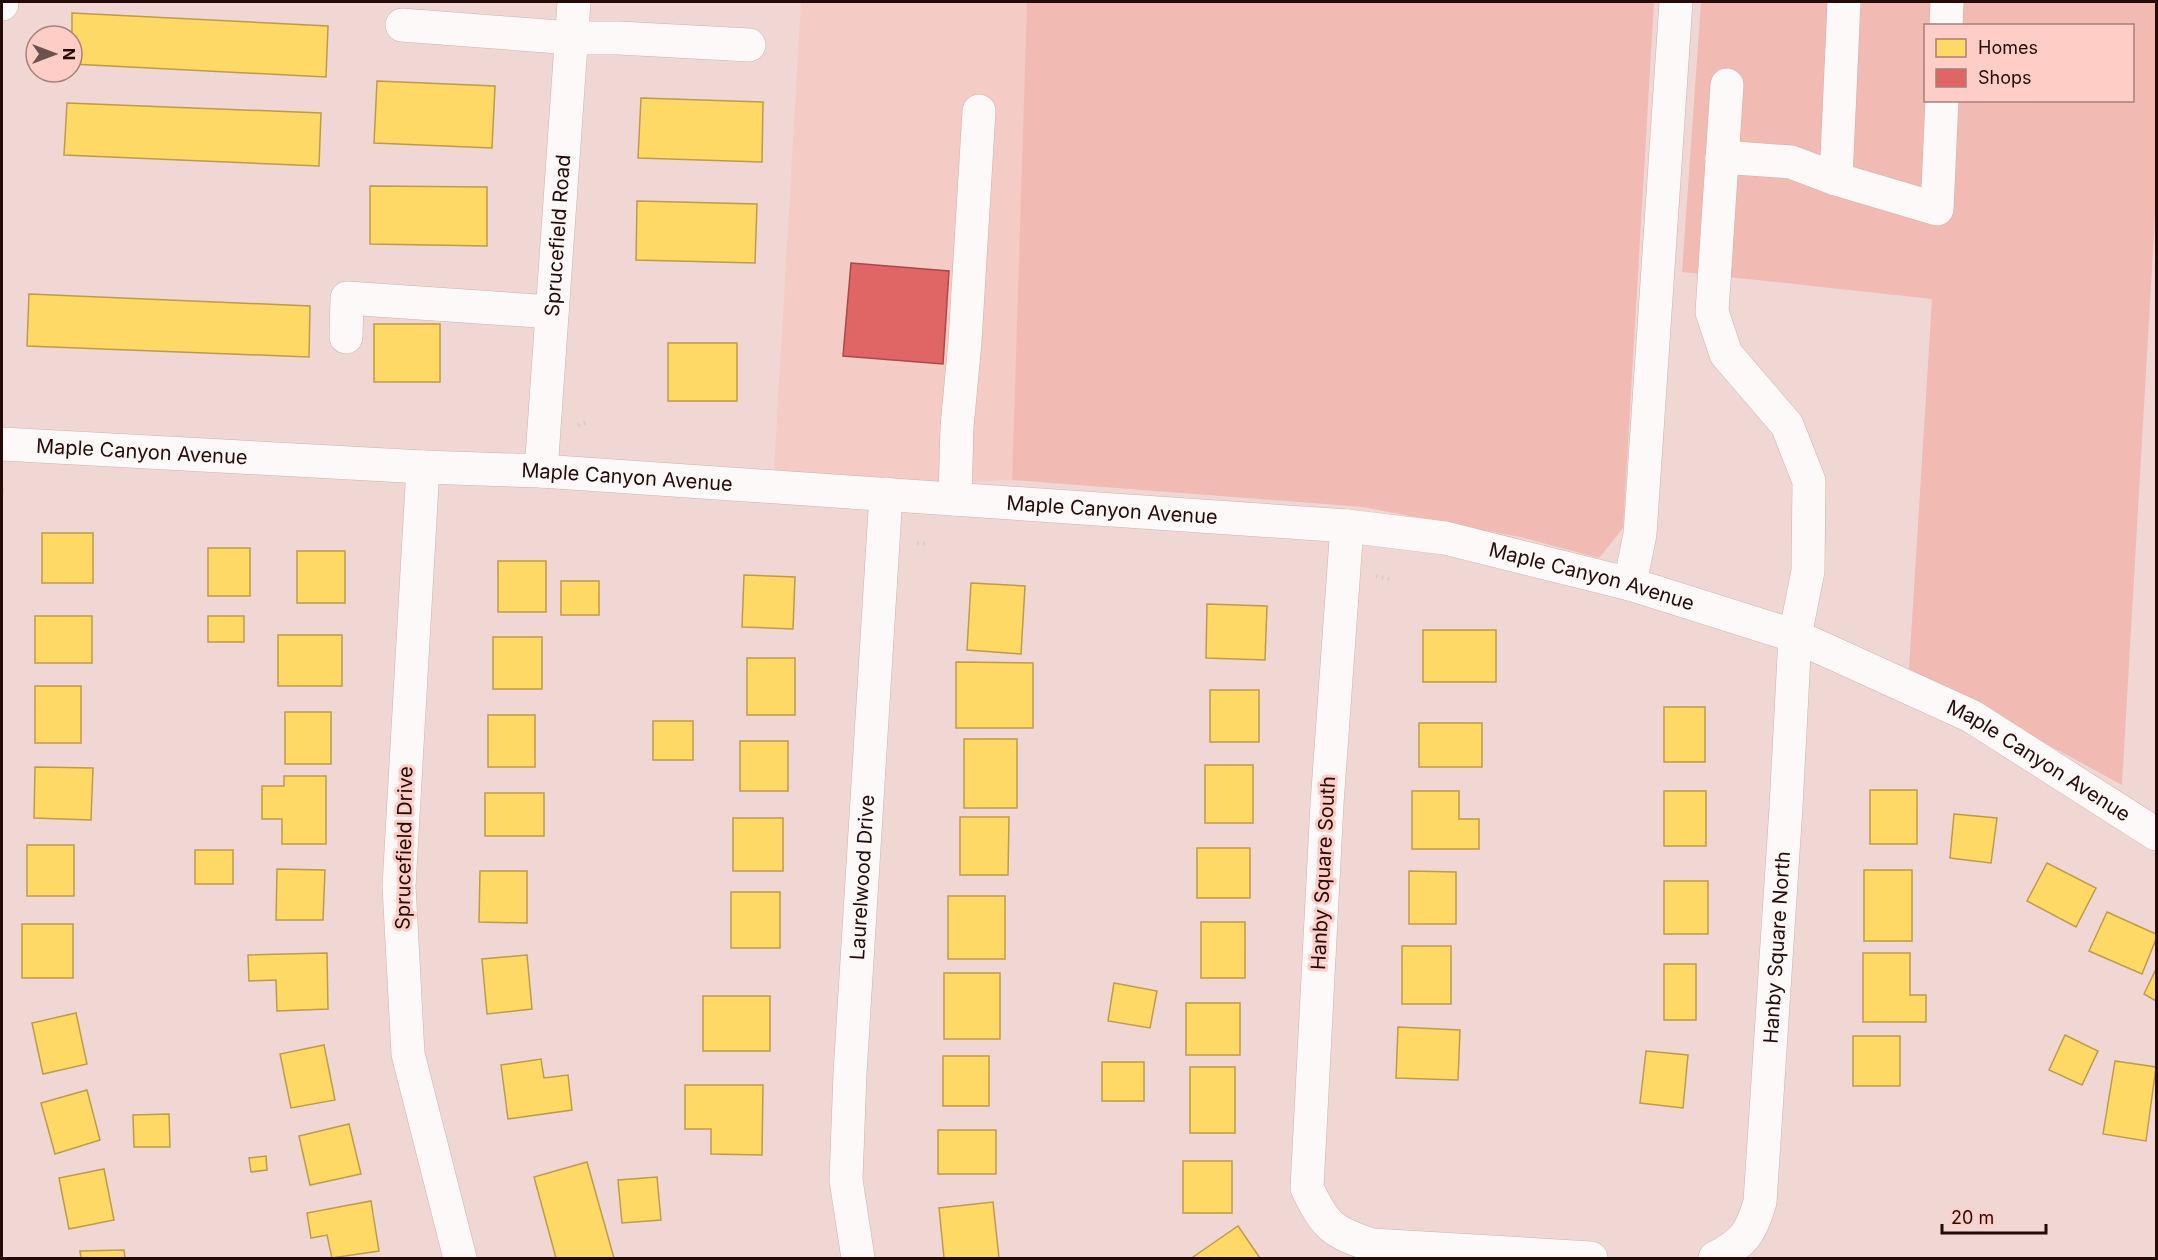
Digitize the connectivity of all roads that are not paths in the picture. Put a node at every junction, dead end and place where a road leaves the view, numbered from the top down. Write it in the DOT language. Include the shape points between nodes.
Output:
graph roads {
  1 [pos="574,2"];
  2 [pos="1676,2"];
  3 [pos="1844,2"];
  4 [pos="1947,2"];
  5 [pos="1946,24"];
  6 [pos="402,25"];
  7 [pos="572,38"];
  8 [pos="749,45"];
  9 [pos="1727,85"];
  10 [pos="1942,102"];
  11 [pos="979,111"];
  12 [pos="1722,158"];
  13 [pos="1836,179"];
  14 [pos="552,312"];
  15 [pos="346,337"];
  16 [pos="2,444"];
  17 [pos="423,467"];
  18 [pos="542,471"];
  19 [pos="886,494"];
  20 [pos="955,499"];
  21 [pos="1347,526"];
  22 [pos="1630,584"];
  23 [pos="1795,636"];
  24 [pos="2157,834"];
  25 [pos="1724,1254"];
  26 [pos="460,1258"];
  27 [pos="858,1258"];
  28 [pos="1591,1258"];
  1 -- 7 [label="street, Sprucefield Road"];
  2 -- 22 [label="street" via="1641,534"];
  3 -- 13 [label="street"];
  4 -- 5 [label="street"];
  6 -- 7 [label="street"];
  7 -- 8 [label="street"];
  7 -- 14 [label="street, Sprucefield Road"];
  9 -- 12 [label="street, Hanby Square North"];
  10 -- 13 [label="street" via="1937,209"];
  11 -- 20 [label="street"];
  12 -- 13 [label="street" via="1791,162"];
  12 -- 23 [label="street, Hanby Square North" via="1712,312 1725,354 1786,425 1809,481 1808,571"];
  14 -- 15 [label="street" via="347,298"];
  14 -- 18 [label="street, Sprucefield Road"];
  16 -- 17 [label="street, Maple Canyon Avenue"];
  17 -- 18 [label="street, Maple Canyon Avenue"];
  17 -- 26 [label="street, Sprucefield Drive" via="399,886 408,1054"];
  18 -- 19 [label="street, Maple Canyon Avenue"];
  19 -- 20 [label="street, Maple Canyon Avenue"];
  19 -- 27 [label="street, Laurelwood Drive" via="846,1180"];
  20 -- 21 [label="street, Maple Canyon Avenue"];
  21 -- 22 [label="street, Maple Canyon Avenue" via="1445,538"];
  21 -- 28 [label="street, Hanby Square South" via="1327,804 1307,1188 1320,1217 1344,1236 1372,1245"];
  22 -- 23 [label="street, Maple Canyon Avenue"];
  23 -- 24 [label="street, Maple Canyon Avenue" via="1971,716"];
  23 -- 25 [label="street, Hanby Square North" via="1760,1202 1752,1228"];
}
